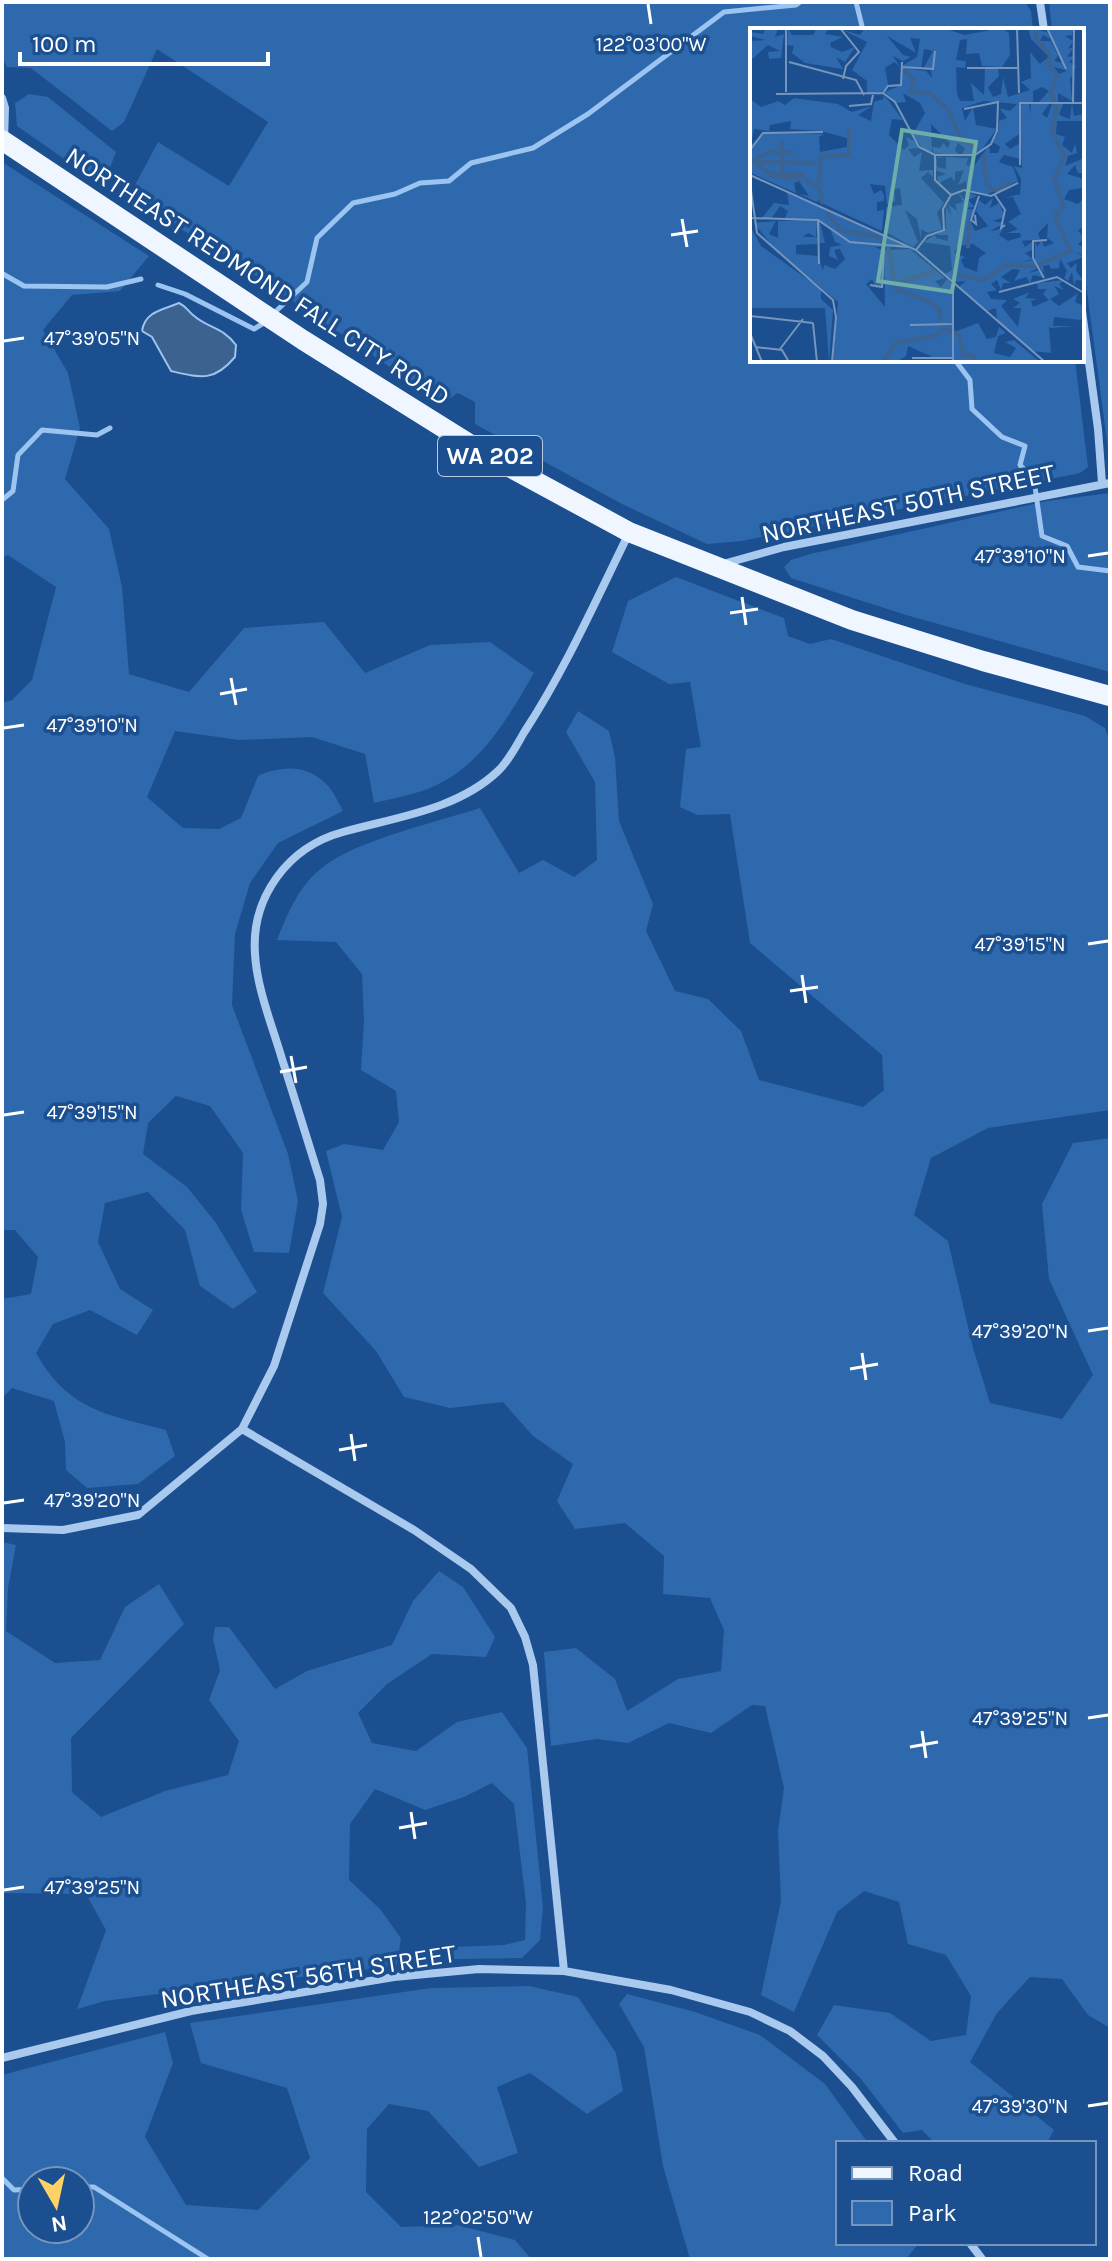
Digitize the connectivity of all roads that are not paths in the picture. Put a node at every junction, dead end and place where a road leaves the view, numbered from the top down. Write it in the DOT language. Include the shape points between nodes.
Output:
graph roads {
  1 [pos="1040,2"];
  2 [pos="1044,28"];
  3 [pos="2,98"];
  4 [pos="3,141"];
  5 [pos="1084,326"];
  6 [pos="1106,483"];
  7 [pos="629,532"];
  8 [pos="715,566"];
  9 [pos="1110,696"];
  10 [pos="242,1429"];
  11 [pos="2,1528"];
  12 [pos="564,1971"];
  13 [pos="2,2058"];
  14 [pos="893,2141"];
  1 -- 2 [label="street"];
  3 -- 4 [label="street"];
  4 -- 7 [label="main road, NORTHEAST REDMOND FALL CITY ROAD / WA 202" via="487,455"];
  5 -- 6 [label="street"];
  6 -- 8 [label="street, NORTHEAST 50TH STREET" via="784,547"];
  7 -- 8 [label="main road, NORTHEAST REDMOND FALL CITY ROAD / WA 202"];
  7 -- 10 [label="street" via="571,653 501,769 470,793 440,806 337,833 303,850 280,871 265,896 256,922 260,983 323,1204 274,1366"];
  8 -- 9 [label="main road, NORTHEAST REDMOND FALL CITY ROAD / WA 202" via="852,620"];
  10 -- 11 [label="street" via="138,1515 63,1530"];
  10 -- 12 [label="street" via="414,1530 471,1569 511,1608 533,1665"];
  12 -- 13 [label="street, NORTHEAST 56TH STREET" via="479,1969 394,1977 191,2011"];
  12 -- 14 [label="street, NORTHEAST 56TH STREET" via="671,1990 750,2012 790,2031 823,2056"];
}
